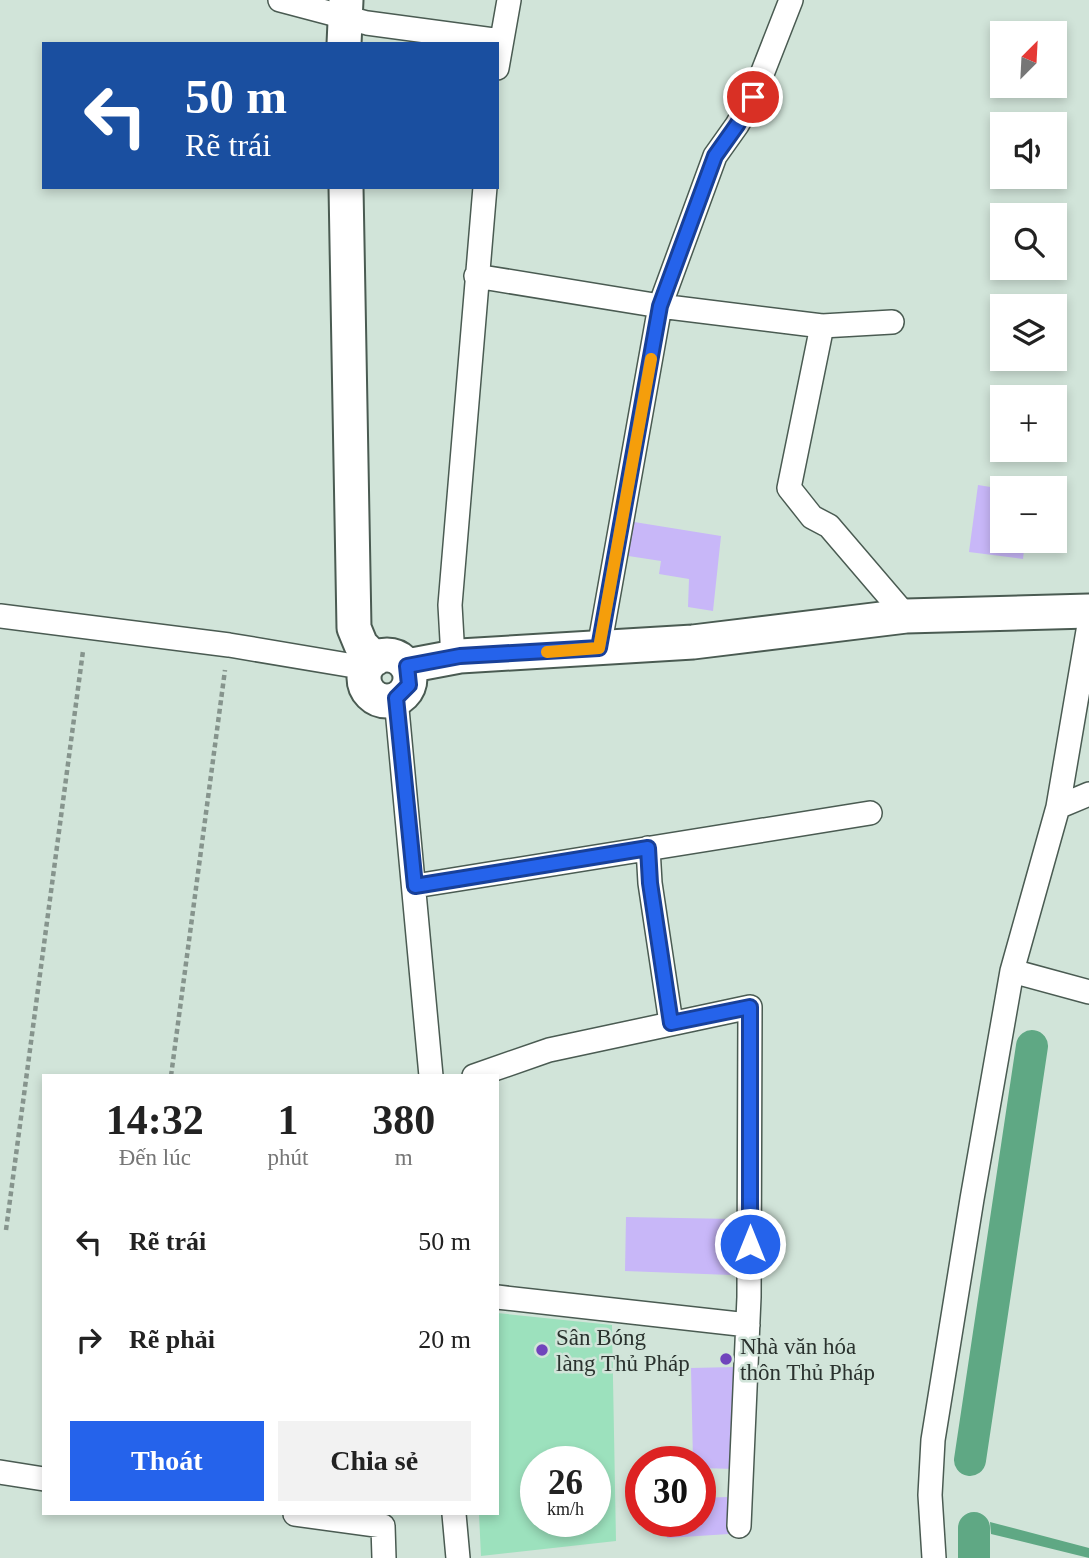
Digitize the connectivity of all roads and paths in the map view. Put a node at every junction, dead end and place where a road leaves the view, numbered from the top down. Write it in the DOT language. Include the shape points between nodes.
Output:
graph roads {
  1 [pos="280,0"];
  2 [pos="509,0"];
  3 [pos="791,0"];
  4 [pos="345,20"];
  5 [pos="501,41"];
  6 [pos="499,54"];
  7 [pos="346,189"];
  8 [pos="485,189"];
  9 [pos="476,276"];
  10 [pos="660,306"];
  11 [pos="892,322"];
  12 [pos="822,326"];
  13 [pos="1089,611"];
  14 [pos="0,616"];
  15 [pos="906,616"];
  16 [pos="1089,625"];
  17 [pos="87,626"];
  18 [pos="229,645"];
  19 [pos="599,648"];
  20 [pos="453,658"];
  21 [pos="370,663"];
  22 [pos="407,666"];
  23 [pos="396,698"];
  24 [pos="1089,794"];
  25 [pos="1058,807"];
  26 [pos="870,813"];
  27 [pos="648,848"];
  28 [pos="415,886"];
  29 [pos="1012,971"];
  30 [pos="1089,992"];
  31 [pos="671,1023"];
  32 [pos="171,1074"];
  33 [pos="431,1074"];
  34 [pos="480,1074"];
  35 [pos="6,1230"];
  36 [pos="499,1297"];
  37 [pos="748,1325"];
  38 [pos="0,1472"];
  39 [pos="42,1479"];
  40 [pos="310,1515"];
  41 [pos="454,1515"];
  42 [pos="382,1520"];
  43 [pos="739,1526"];
  44 [pos="384,1558"];
  45 [pos="458,1558"];
  46 [pos="934,1558"];
  1 -- 4 [label="street"];
  2 -- 5 [label="street"];
  3 -- 10 [label="street" via="753,97 715,156"];
  4 -- 5 [label="street"];
  5 -- 6 [label="street"];
  7 -- 21 [label="street" via="354,628"];
  8 -- 9 [label="street"];
  9 -- 10 [label="street"];
  9 -- 20 [label="street" via="450,605"];
  10 -- 12 [label="street"];
  10 -- 19 [label="street"];
  11 -- 12 [label="street"];
  12 -- 15 [label="street" via="789,488 812,517 829,526"];
  13 -- 15 [label="street"];
  14 -- 17 [label="street"];
  15 -- 19 [label="street" via="693,642"];
  16 -- 25 [label="street"];
  17 -- 18 [label="street"];
  17 -- 35 [label="path"];
  18 -- 21 [label="street"];
  18 -- 32 [label="path"];
  19 -- 20 [label="street"];
  20 -- 22 [label="street"];
  21 -- 22 [label="street" via="396,657"];
  21 -- 23 [label="street" via="364,681 369,692 383,701"];
  22 -- 23 [label="street" via="409,685"];
  23 -- 28 [label="street"];
  24 -- 25 [label="street"];
  25 -- 29 [label="street"];
  26 -- 27 [label="street"];
  27 -- 28 [label="street"];
  27 -- 31 [label="street"];
  28 -- 33 [label="street"];
  29 -- 30 [label="street"];
  29 -- 46 [label="street" via="933,1440"];
  31 -- 34 [label="street" via="550,1050"];
  31 -- 37 [label="street" via="750,1007"];
  36 -- 37 [label="street"];
  37 -- 43 [label="street"];
  38 -- 39 [label="street"];
  40 -- 42 [label="street"];
  41 -- 45 [label="street"];
  42 -- 44 [label="street"];
}
